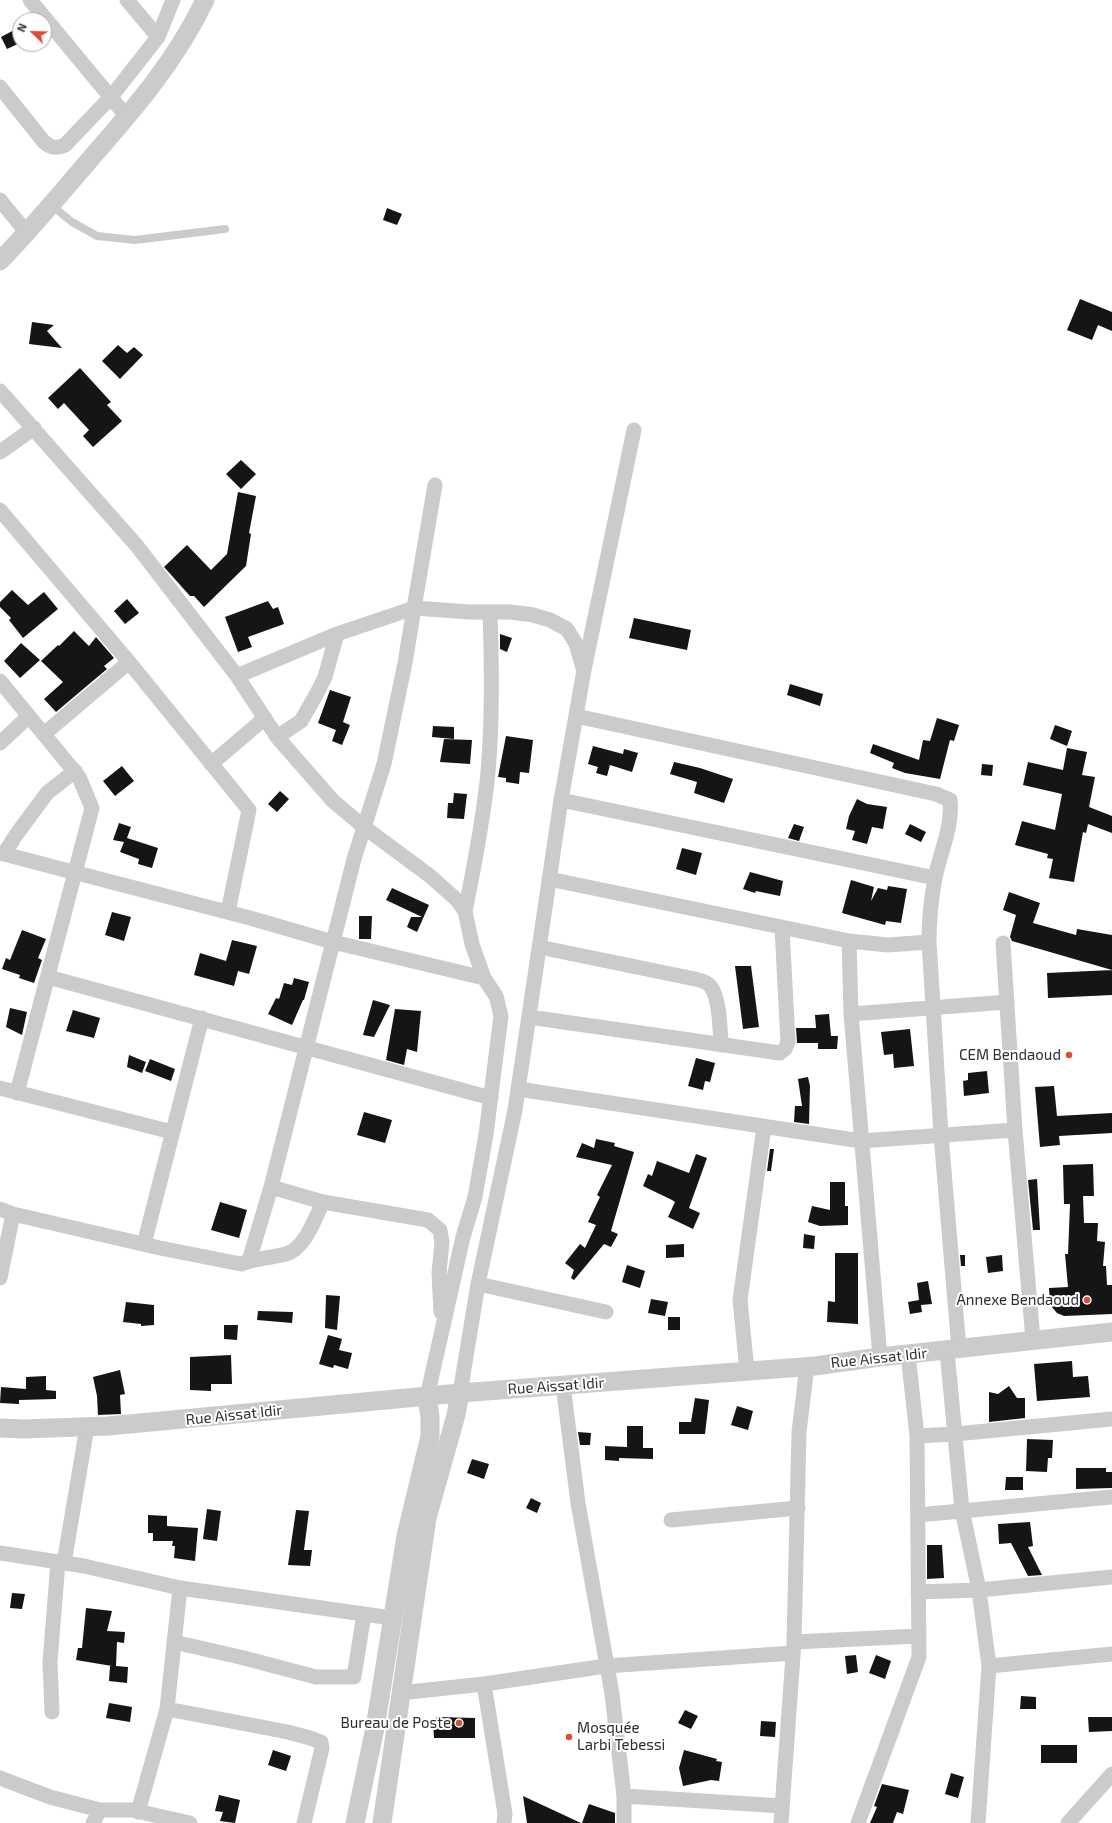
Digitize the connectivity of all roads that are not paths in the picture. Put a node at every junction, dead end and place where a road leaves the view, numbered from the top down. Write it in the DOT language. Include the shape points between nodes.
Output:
graph roads {
  1 [pos="30,0"];
  2 [pos="127,0"];
  3 [pos="174,0"];
  4 [pos="204,0"];
  5 [pos="158,37"];
  6 [pos="0,87"];
  7 [pos="111,97"];
  8 [pos="127,116"];
  9 [pos="0,200"];
  10 [pos="51,205"];
  11 [pos="225,229"];
  12 [pos="27,233"];
  13 [pos="0,262"];
  14 [pos="0,391"];
  15 [pos="34,428"];
  16 [pos="634,430"];
  17 [pos="0,452"];
  18 [pos="435,485"];
  19 [pos="0,510"];
  20 [pos="414,608"];
  21 [pos="490,613"];
  22 [pos="337,634"];
  23 [pos="129,662"];
  24 [pos="584,670"];
  25 [pos="237,676"];
  26 [pos="0,681"];
  27 [pos="29,716"];
  28 [pos="576,716"];
  29 [pos="265,718"];
  30 [pos="44,734"];
  31 [pos="277,737"];
  32 [pos="0,743"];
  33 [pos="211,764"];
  34 [pos="75,771"];
  35 [pos="561,800"];
  36 [pos="364,827"];
  37 [pos="2,853"];
  38 [pos="76,873"];
  39 [pos="935,878"];
  40 [pos="549,879"];
  41 [pos="465,911"];
  42 [pos="228,912"];
  43 [pos="782,928"];
  44 [pos="849,941"];
  45 [pos="333,942"];
  46 [pos="929,942"];
  47 [pos="1003,943"];
  48 [pos="539,947"];
  49 [pos="48,977"];
  50 [pos="484,978"];
  51 [pos="1007,1002"];
  52 [pos="934,1009"];
  53 [pos="851,1014"];
  54 [pos="529,1017"];
  55 [pos="202,1018"];
  56 [pos="721,1045"];
  57 [pos="306,1048"];
  58 [pos="0,1088"];
  59 [pos="518,1089"];
  60 [pos="17,1093"];
  61 [pos="491,1098"];
  62 [pos="764,1127"];
  63 [pos="1015,1130"];
  64 [pos="172,1132"];
  65 [pos="941,1135"];
  66 [pos="861,1141"];
  67 [pos="271,1187"];
  68 [pos="323,1202"];
  69 [pos="7,1211"];
  70 [pos="144,1244"];
  71 [pos="249,1261"];
  72 [pos="0,1278"];
  73 [pos="478,1284"];
  74 [pos="606,1312"];
  75 [pos="443,1323"];
  76 [pos="1112,1332"];
  77 [pos="1033,1340"];
  78 [pos="953,1350"];
  79 [pos="908,1354"];
  80 [pos="880,1357"];
  81 [pos="806,1366"];
  82 [pos="747,1371"];
  83 [pos="564,1385"];
  84 [pos="460,1393"];
  85 [pos="427,1397"];
  86 [pos="1112,1419"];
  87 [pos="87,1427"];
  88 [pos="0,1428"];
  89 [pos="955,1434"];
  90 [pos="916,1436"];
  91 [pos="1112,1497"];
  92 [pos="798,1508"];
  93 [pos="962,1510"];
  94 [pos="918,1514"];
  95 [pos="671,1520"];
  96 [pos="0,1553"];
  97 [pos="61,1563"];
  98 [pos="1112,1576"];
  99 [pos="180,1588"];
  100 [pos="979,1590"];
  101 [pos="918,1592"];
  102 [pos="364,1614"];
  103 [pos="392,1618"];
  104 [pos="919,1636"];
  105 [pos="174,1642"];
  106 [pos="794,1647"];
  107 [pos="1112,1654"];
  108 [pos="606,1666"];
  109 [pos="988,1666"];
  110 [pos="484,1684"];
  111 [pos="400,1693"];
  112 [pos="167,1709"];
  113 [pos="52,1712"];
  114 [pos="1112,1774"];
  115 [pos="0,1778"];
  116 [pos="624,1796"];
  117 [pos="782,1806"];
  118 [pos="138,1812"];
  119 [pos="96,1817"];
  120 [pos="190,1823"];
  121 [pos="304,1823"];
  122 [pos="355,1823"];
  123 [pos="382,1823"];
  124 [pos="504,1823"];
  125 [pos="624,1823"];
  126 [pos="781,1823"];
  127 [pos="858,1823"];
  128 [pos="978,1823"];
  129 [pos="1068,1823"];
  1 -- 7 [label="street"];
  2 -- 5 [label="street"];
  3 -- 5 [label="street"];
  4 -- 8 [label="street" via="170,62"];
  5 -- 7 [label="street"];
  6 -- 7 [label="street" via="44,142 59,148 65,145"];
  7 -- 8 [label="street"];
  8 -- 10 [label="street"];
  9 -- 12 [label="street"];
  10 -- 11 [label="lane" via="72,222 97,236 135,240"];
  10 -- 12 [label="street"];
  12 -- 13 [label="street"];
  14 -- 15 [label="street"];
  15 -- 17 [label="street"];
  15 -- 25 [label="street" via="137,546"];
  16 -- 24 [label="street"];
  18 -- 20 [label="street"];
  19 -- 23 [label="street"];
  20 -- 21 [label="street"];
  20 -- 22 [label="street"];
  20 -- 36 [label="street" via="384,764"];
  21 -- 24 [label="street" via="533,615 567,629 576,644"];
  21 -- 41 [label="street" via="491,696 487,781"];
  22 -- 25 [label="street"];
  22 -- 31 [label="street" via="325,677 307,711 301,721"];
  23 -- 30 [label="street"];
  23 -- 33 [label="street"];
  24 -- 28 [label="street"];
  25 -- 29 [label="street"];
  26 -- 27 [label="street"];
  27 -- 30 [label="street"];
  27 -- 32 [label="street"];
  28 -- 35 [label="street"];
  28 -- 39 [label="street" via="943,796 950,800 951,809"];
  29 -- 31 [label="street"];
  29 -- 33 [label="street"];
  30 -- 34 [label="street"];
  31 -- 36 [label="street" via="333,801"];
  33 -- 42 [label="street" via="249,810"];
  34 -- 37 [label="street" via="47,793"];
  34 -- 38 [label="street" via="92,808"];
  35 -- 39 [label="street"];
  35 -- 40 [label="street"];
  36 -- 41 [label="street" via="430,876 451,894"];
  36 -- 45 [label="street"];
  37 -- 38 [label="street"];
  38 -- 42 [label="street"];
  38 -- 49 [label="street"];
  39 -- 46 [label="street" via="929,916"];
  40 -- 43 [label="street"];
  40 -- 48 [label="street"];
  41 -- 50 [label="street" via="472,944"];
  42 -- 45 [label="street"];
  43 -- 44 [label="street"];
  43 -- 56 [label="street" via="788,1033 785,1049 780,1053 774,1053"];
  44 -- 46 [label="street" via="888,944"];
  44 -- 53 [label="street"];
  45 -- 50 [label="street"];
  45 -- 57 [label="street"];
  46 -- 52 [label="street"];
  47 -- 51 [label="street"];
  48 -- 54 [label="street"];
  48 -- 56 [label="street" via="695,979 708,984 716,1001"];
  49 -- 55 [label="street"];
  49 -- 60 [label="street"];
  50 -- 61 [label="street" via="496,996 501,1016"];
  51 -- 52 [label="street"];
  51 -- 63 [label="street"];
  52 -- 53 [label="street"];
  52 -- 65 [label="street"];
  53 -- 66 [label="street"];
  54 -- 56 [label="street"];
  54 -- 59 [label="street"];
  55 -- 57 [label="street"];
  55 -- 64 [label="street"];
  57 -- 61 [label="street"];
  57 -- 67 [label="street"];
  58 -- 60 [label="street"];
  59 -- 62 [label="street"];
  59 -- 73 [label="street"];
  60 -- 64 [label="street"];
  61 -- 75 [label="street" via="475,1197"];
  62 -- 66 [label="street"];
  62 -- 82 [label="street" via="740,1300"];
  63 -- 65 [label="street"];
  63 -- 77 [label="street"];
  64 -- 70 [label="street"];
  65 -- 66 [label="street"];
  65 -- 78 [label="street"];
  66 -- 80 [label="street"];
  67 -- 68 [label="street"];
  67 -- 71 [label="street"];
  68 -- 71 [label="street" via="304,1240 288,1254"];
  68 -- 75 [label="street" via="428,1220 440,1230 442,1242 439,1273"];
  69 -- 70 [label="street"];
  69 -- 72 [label="street"];
  70 -- 71 [label="street" via="233,1263"];
  73 -- 74 [label="street"];
  73 -- 84 [label="street"];
  75 -- 85 [label="street"];
  76 -- 77 [label="street, Rue Aissat Idir"];
  77 -- 78 [label="street, Rue Aissat Idir"];
  78 -- 79 [label="street, Rue Aissat Idir"];
  78 -- 89 [label="street"];
  79 -- 80 [label="street, Rue Aissat Idir"];
  79 -- 90 [label="street"];
  80 -- 81 [label="street, Rue Aissat Idir"];
  81 -- 82 [label="street, Rue Aissat Idir"];
  81 -- 92 [label="street" via="799,1432"];
  82 -- 83 [label="street, Rue Aissat Idir"];
  83 -- 84 [label="street, Rue Aissat Idir"];
  83 -- 108 [label="street" via="578,1503"];
  84 -- 85 [label="street, Rue Aissat Idir"];
  84 -- 111 [label="street" via="427,1518"];
  85 -- 87 [label="street, Rue Aissat Idir"];
  85 -- 103 [label="street" via="430,1436 406,1536"];
  86 -- 89 [label="street"];
  87 -- 88 [label="street, Rue Aissat Idir" via="23,1430"];
  87 -- 97 [label="street"];
  89 -- 90 [label="street"];
  89 -- 93 [label="street"];
  90 -- 94 [label="street"];
  91 -- 93 [label="street"];
  92 -- 95 [label="street"];
  92 -- 106 [label="street"];
  93 -- 94 [label="street"];
  93 -- 100 [label="street"];
  94 -- 101 [label="street"];
  96 -- 97 [label="street"];
  97 -- 99 [label="street"];
  97 -- 113 [label="street" via="50,1662"];
  98 -- 100 [label="street"];
  99 -- 102 [label="street"];
  99 -- 105 [label="street"];
  100 -- 101 [label="street"];
  100 -- 109 [label="street"];
  101 -- 104 [label="street"];
  102 -- 103 [label="street"];
  102 -- 105 [label="street" via="354,1677 316,1677"];
  103 -- 122 [label="street" via="375,1728"];
  104 -- 106 [label="street"];
  104 -- 127 [label="street" via="919,1657"];
  105 -- 112 [label="street"];
  106 -- 108 [label="street"];
  106 -- 117 [label="street"];
  107 -- 109 [label="street"];
  108 -- 110 [label="street"];
  108 -- 116 [label="street" via="612,1694"];
  109 -- 128 [label="street"];
  110 -- 111 [label="street"];
  110 -- 124 [label="street" via="505,1814"];
  111 -- 123 [label="street"];
  112 -- 118 [label="street"];
  112 -- 121 [label="street" via="288,1732 321,1742 322,1748"];
  114 -- 129 [label="street"];
  115 -- 119 [label="street"];
  116 -- 117 [label="street"];
  116 -- 125 [label="street"];
  117 -- 126 [label="street"];
  118 -- 119 [label="street" via="118,1809"];
  118 -- 120 [label="street"];
}
